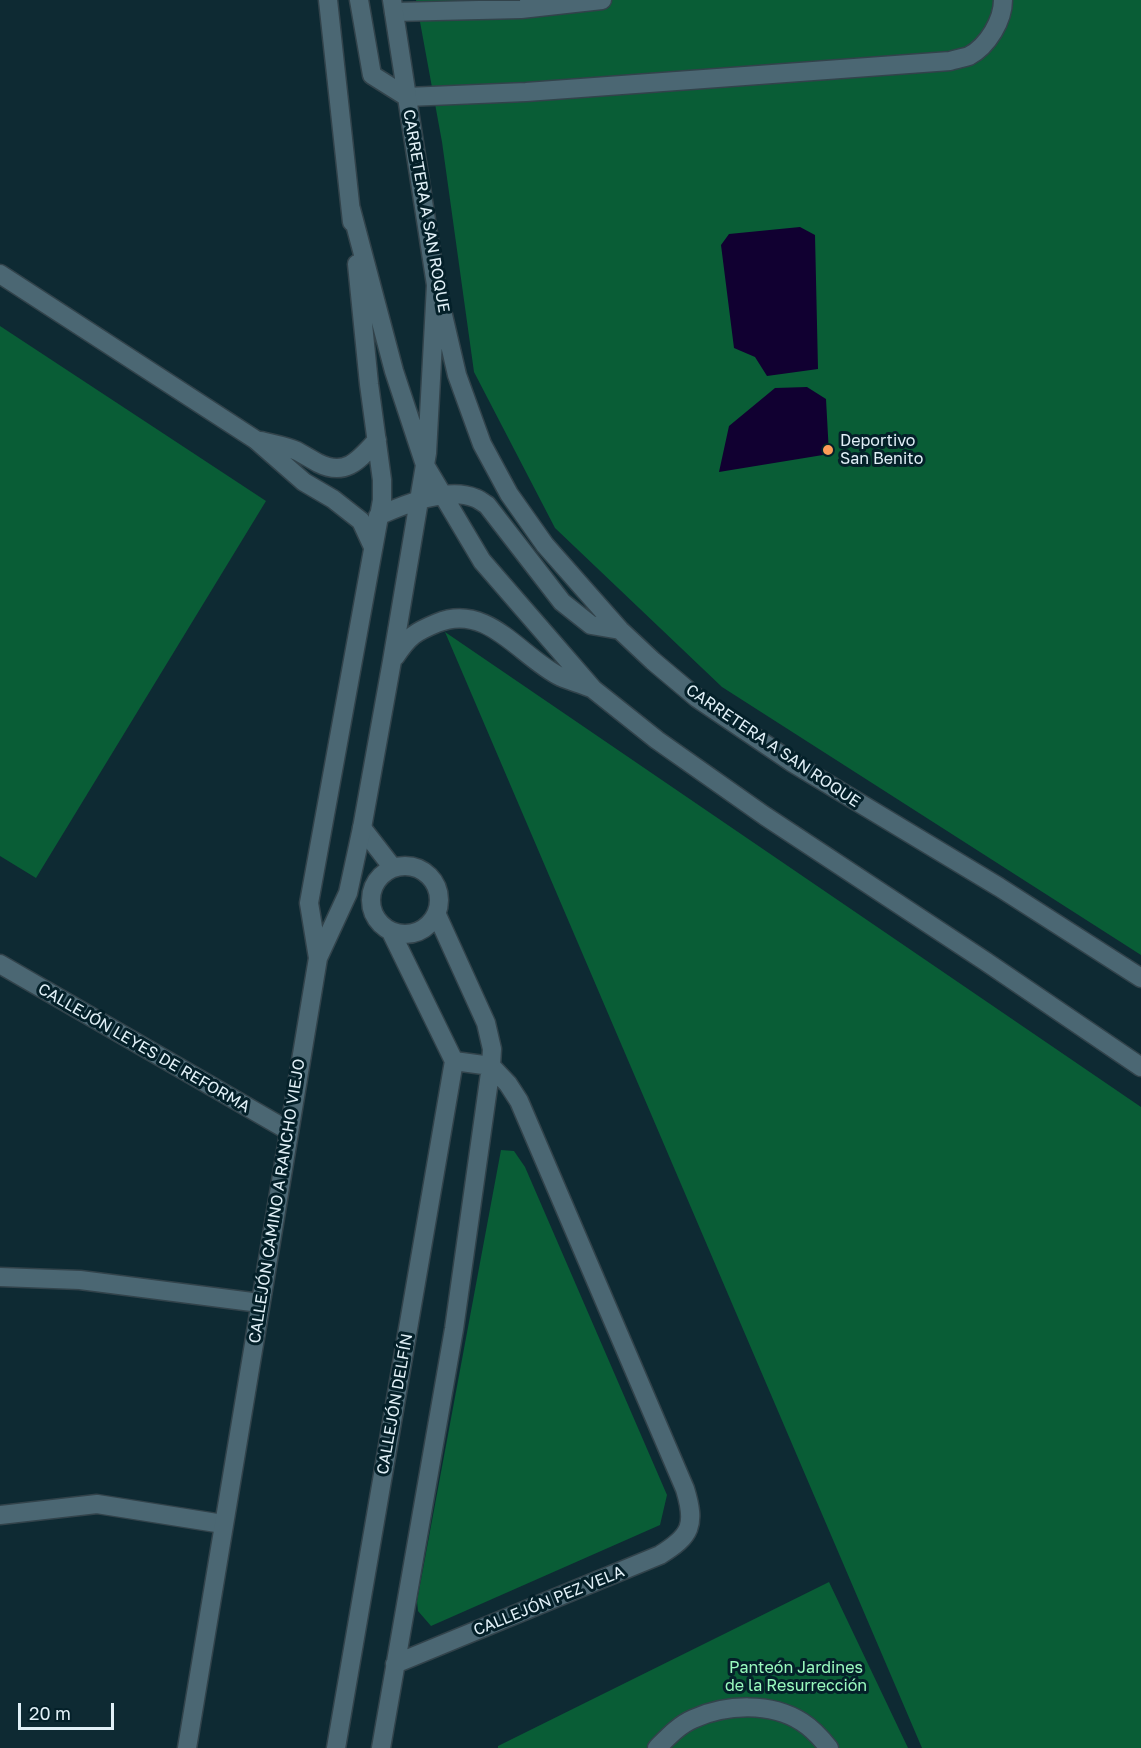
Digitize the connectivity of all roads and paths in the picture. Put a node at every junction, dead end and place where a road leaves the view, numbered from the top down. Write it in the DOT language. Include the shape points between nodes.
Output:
graph roads {
  1 [pos="328,0"];
  2 [pos="359,0"];
  3 [pos="602,0"];
  4 [pos="1003,0"];
  5 [pos="393,6"];
  6 [pos="407,97"];
  7 [pos="351,209"];
  8 [pos="0,274"];
  9 [pos="436,285"];
  10 [pos="256,440"];
  11 [pos="377,440"];
  12 [pos="425,465"];
  13 [pos="443,495"];
  14 [pos="419,501"];
  15 [pos="378,516"];
  16 [pos="373,547"];
  17 [pos="620,630"];
  18 [pos="392,661"];
  19 [pos="593,689"];
  20 [pos="362,828"];
  21 [pos="393,868"];
  22 [pos="348,893"];
  23 [pos="371,899"];
  24 [pos="437,915"];
  25 [pos="390,932"];
  26 [pos="318,958"];
  27 [pos="0,964"];
  28 [pos="1141,978"];
  29 [pos="454,1061"];
  30 [pos="491,1066"];
  31 [pos="1141,1067"];
  32 [pos="289,1131"];
  33 [pos="0,1277"];
  34 [pos="260,1303"];
  35 [pos="0,1515"];
  36 [pos="223,1524"];
  37 [pos="395,1664"];
  38 [pos="187,1748"];
  39 [pos="336,1748"];
  40 [pos="381,1748"];
  41 [pos="657,1748"];
  42 [pos="829,1748"];
  1 -- 7 [label="street"];
  2 -- 6 [label="street" via="372,75"];
  3 -- 5 [label="street" via="521,9"];
  4 -- 6 [label="street" via="990,35 969,56 950,61"];
  5 -- 6 [label="street, CARRETERA A SAN ROQUE"];
  6 -- 9 [label="street, CARRETERA A SAN ROQUE"];
  7 -- 11 [label="street"];
  7 -- 12 [label="street" via="394,371"];
  8 -- 10 [label="street"];
  9 -- 12 [label="street, CALLEJÓN CAMINO A RANCHO VIEJO"];
  9 -- 17 [label="street, CARRETERA A SAN ROQUE" via="457,375 482,444 509,494 545,545"];
  10 -- 11 [label="street" via="296,450 335,469 360,459"];
  10 -- 16 [label="street" via="304,482 361,521"];
  11 -- 15 [label="street" via="382,480"];
  12 -- 13 [label="street"];
  12 -- 14 [label="street, CALLEJÓN CAMINO A RANCHO VIEJO"];
  13 -- 14 [label="street"];
  13 -- 17 [label="street" via="461,494 487,505 562,602 591,625"];
  13 -- 19 [label="street" via="482,561"];
  14 -- 15 [label="street"];
  14 -- 18 [label="street, CALLEJÓN CAMINO A RANCHO VIEJO"];
  15 -- 16 [label="street"];
  16 -- 26 [label="street" via="309,903"];
  17 -- 28 [label="street, CARRETERA A SAN ROQUE" via="697,698 794,763"];
  18 -- 19 [label="street" via="415,632 445,620 466,619 493,627 560,676"];
  18 -- 20 [label="street, CALLEJÓN CAMINO A RANCHO VIEJO"];
  19 -- 31 [label="street" via="657,740 765,816"];
  20 -- 21 [label="street"];
  20 -- 22 [label="street, CALLEJÓN CAMINO A RANCHO VIEJO"];
  21 -- 23 [label="street" via="378,880"];
  21 -- 24 [label="street" via="413,867 431,876 440,895"];
  22 -- 23 [label="street"];
  22 -- 26 [label="street, CALLEJÓN CAMINO A RANCHO VIEJO"];
  23 -- 25 [label="street" via="376,918"];
  24 -- 25 [label="street" via="417,933"];
  24 -- 30 [label="street" via="486,1023"];
  25 -- 29 [label="street"];
  26 -- 32 [label="street, CALLEJÓN CAMINO A RANCHO VIEJO"];
  27 -- 32 [label="street, CALLEJÓN LEYES DE REFORMA"];
  29 -- 30 [label="street"];
  29 -- 39 [label="street, CALLEJÓN DELFÍN"];
  30 -- 37 [label="street" via="454,1329"];
  30 -- 37 [label="street, CALLEJÓN PEZ VELA" via="519,1101 685,1489 691,1523 684,1537 660,1555"];
  32 -- 34 [label="street, CALLEJÓN CAMINO A RANCHO VIEJO"];
  33 -- 34 [label="street" via="80,1280"];
  34 -- 36 [label="street, CALLEJÓN CAMINO A RANCHO VIEJO"];
  35 -- 36 [label="street" via="97,1504"];
  36 -- 38 [label="street, CALLEJÓN CAMINO A RANCHO VIEJO"];
  37 -- 40 [label="street"];
  41 -- 42 [label="street" via="692,1719 737,1708 783,1713 801,1721"];
}
